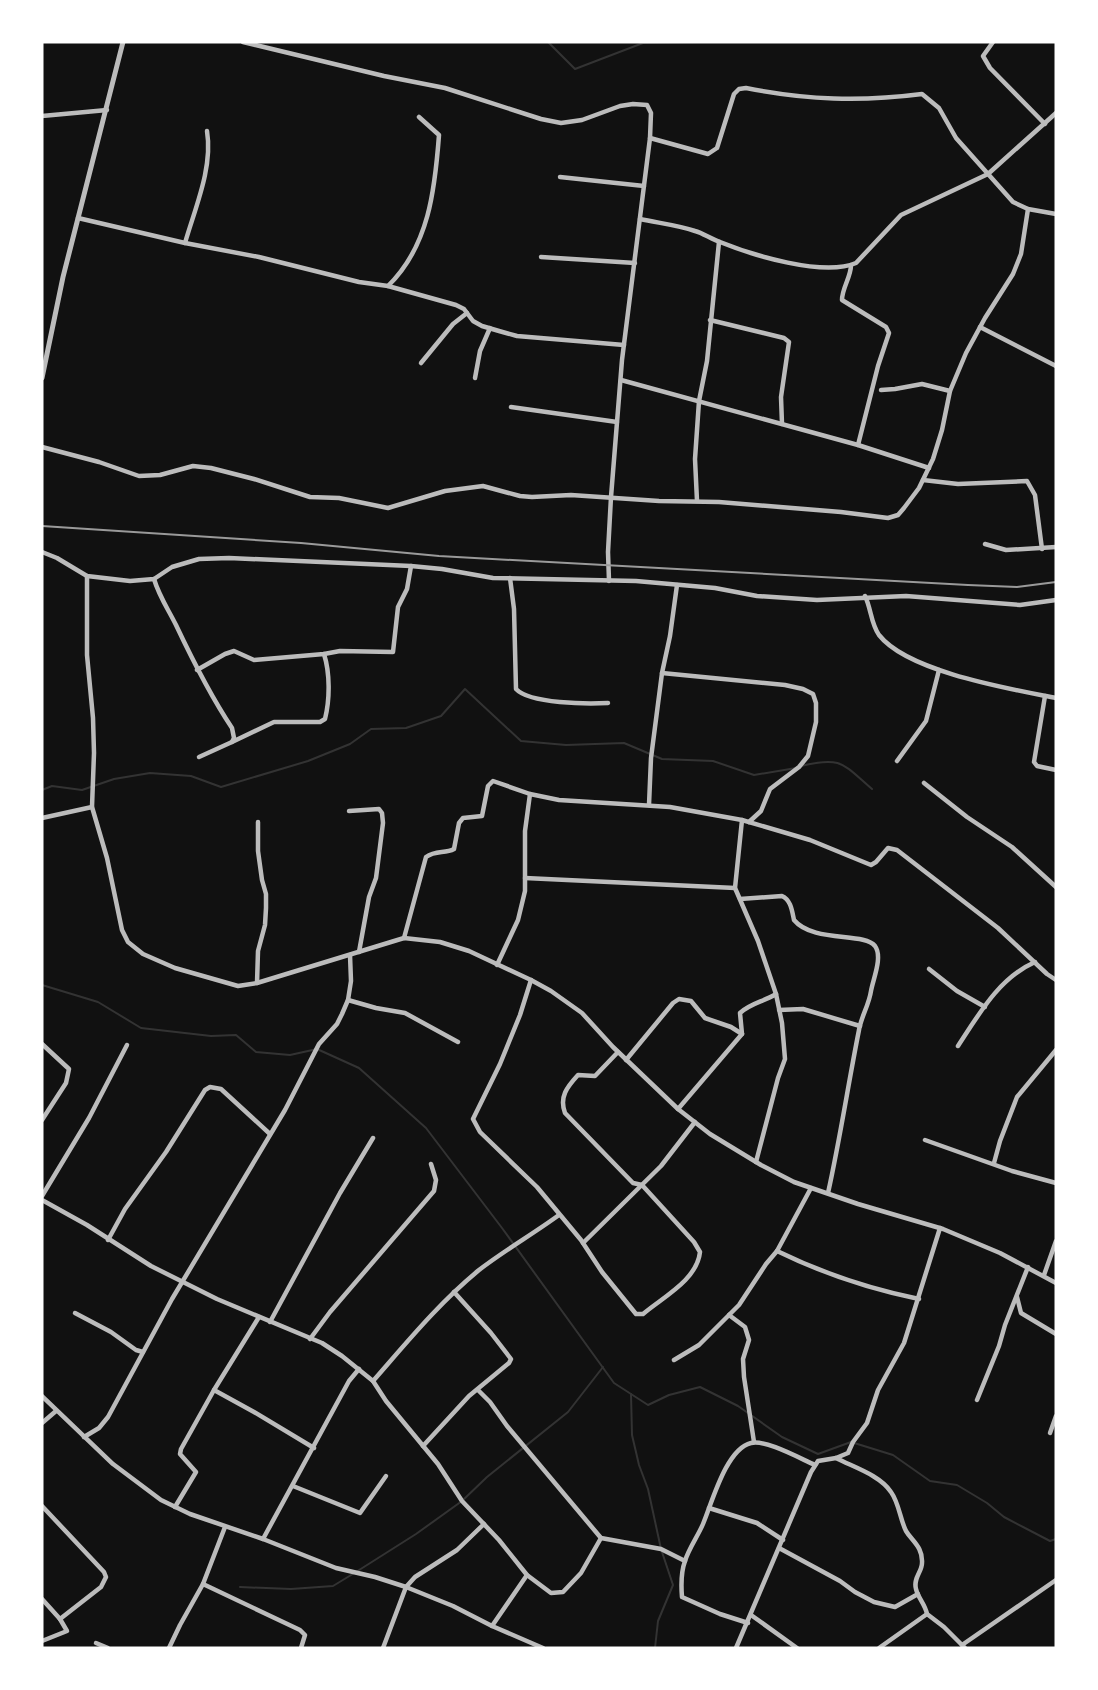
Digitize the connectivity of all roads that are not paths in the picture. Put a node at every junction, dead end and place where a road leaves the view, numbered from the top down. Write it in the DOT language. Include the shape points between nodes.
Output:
graph roads {
  1 [pos="123,42"];
  2 [pos="243,42"];
  3 [pos="993,42"];
  4 [pos="106,110"];
  5 [pos="1056,113"];
  6 [pos="42,116"];
  7 [pos="419,117"];
  8 [pos="1045,124"];
  9 [pos="207,131"];
  10 [pos="650,138"];
  11 [pos="988,174"];
  12 [pos="560,177"];
  13 [pos="644,186"];
  14 [pos="1028,209"];
  15 [pos="1056,214"];
  16 [pos="78,218"];
  17 [pos="640,219"];
  18 [pos="719,242"];
  19 [pos="185,243"];
  20 [pos="541,257"];
  21 [pos="635,263"];
  22 [pos="851,265"];
  23 [pos="388,286"];
  24 [pos="467,313"];
  25 [pos="710,320"];
  26 [pos="980,327"];
  27 [pos="490,328"];
  28 [pos="624,345"];
  29 [pos="421,363"];
  30 [pos="1056,366"];
  31 [pos="42,378"];
  32 [pos="475,378"];
  33 [pos="621,380"];
  34 [pos="881,390"];
  35 [pos="950,391"];
  36 [pos="699,401"];
  37 [pos="511,407"];
  38 [pos="617,422"];
  39 [pos="782,424"];
  40 [pos="858,445"];
  41 [pos="42,447"];
  42 [pos="929,468"];
  43 [pos="923,480"];
  44 [pos="611,498"];
  45 [pos="696,501"];
  46 [pos="986,544"];
  47 [pos="1056,547"];
  48 [pos="1042,549"];
  49 [pos="42,552"];
  50 [pos="411,566"];
  51 [pos="87,576"];
  52 [pos="510,578"];
  53 [pos="154,579"];
  54 [pos="609,580"];
  55 [pos="677,585"];
  56 [pos="865,596"];
  57 [pos="1056,600"];
  58 [pos="324,654"];
  59 [pos="197,670"];
  60 [pos="939,670"];
  61 [pos="662,673"];
  62 [pos="1045,696"];
  63 [pos="1056,698"];
  64 [pos="608,704"];
  65 [pos="232,742"];
  66 [pos="199,758"];
  67 [pos="897,761"];
  68 [pos="1056,770"];
  69 [pos="924,783"];
  70 [pos="530,794"];
  71 [pos="649,805"];
  72 [pos="92,807"];
  73 [pos="349,811"];
  74 [pos="42,818"];
  75 [pos="742,820"];
  76 [pos="258,822"];
  77 [pos="749,822"];
  78 [pos="525,878"];
  79 [pos="1056,887"];
  80 [pos="735,888"];
  81 [pos="740,898"];
  82 [pos="404,938"];
  83 [pos="359,952"];
  84 [pos="350,955"];
  85 [pos="1035,962"];
  86 [pos="497,965"];
  87 [pos="929,969"];
  88 [pos="531,980"];
  89 [pos="1056,980"];
  90 [pos="257,983"];
  91 [pos="776,994"];
  92 [pos="348,1000"];
  93 [pos="985,1007"];
  94 [pos="779,1010"];
  95 [pos="860,1026"];
  96 [pos="742,1034"];
  97 [pos="458,1042"];
  98 [pos="42,1044"];
  99 [pos="127,1045"];
  100 [pos="958,1046"];
  101 [pos="1056,1050"];
  102 [pos="618,1052"];
  103 [pos="626,1060"];
  104 [pos="678,1109"];
  105 [pos="42,1120"];
  106 [pos="695,1122"];
  107 [pos="270,1134"];
  108 [pos="373,1138"];
  109 [pos="924,1140"];
  110 [pos="756,1162"];
  111 [pos="994,1163"];
  112 [pos="431,1164"];
  113 [pos="1056,1183"];
  114 [pos="642,1185"];
  115 [pos="812,1188"];
  116 [pos="828,1193"];
  117 [pos="42,1196"];
  118 [pos="42,1200"];
  119 [pos="559,1215"];
  120 [pos="940,1228"];
  121 [pos="108,1240"];
  122 [pos="1056,1241"];
  123 [pos="583,1243"];
  124 [pos="777,1251"];
  125 [pos="1028,1267"];
  126 [pos="1044,1275"];
  127 [pos="183,1282"];
  128 [pos="1056,1283"];
  129 [pos="454,1292"];
  130 [pos="1017,1297"];
  131 [pos="919,1299"];
  132 [pos="75,1312"];
  133 [pos="729,1315"];
  134 [pos="259,1317"];
  135 [pos="270,1322"];
  136 [pos="1056,1334"];
  137 [pos="310,1339"];
  138 [pos="143,1352"];
  139 [pos="674,1360"];
  140 [pos="359,1369"];
  141 [pos="373,1381"];
  142 [pos="214,1390"];
  143 [pos="478,1390"];
  144 [pos="42,1396"];
  145 [pos="977,1400"];
  146 [pos="56,1411"];
  147 [pos="1056,1416"];
  148 [pos="42,1423"];
  149 [pos="1050,1433"];
  150 [pos="84,1437"];
  151 [pos="754,1442"];
  152 [pos="423,1446"];
  153 [pos="314,1448"];
  154 [pos="836,1458"];
  155 [pos="815,1465"];
  156 [pos="386,1476"];
  157 [pos="293,1486"];
  158 [pos="42,1506"];
  159 [pos="175,1507"];
  160 [pos="709,1508"];
  161 [pos="484,1524"];
  162 [pos="225,1527"];
  163 [pos="601,1538"];
  164 [pos="263,1539"];
  165 [pos="783,1540"];
  166 [pos="779,1548"];
  167 [pos="685,1561"];
  168 [pos="527,1575"];
  169 [pos="1056,1580"];
  170 [pos="203,1584"];
  171 [pos="406,1587"];
  172 [pos="918,1594"];
  173 [pos="42,1599"];
  174 [pos="927,1614"];
  175 [pos="751,1616"];
  176 [pos="60,1619"];
  177 [pos="748,1623"];
  178 [pos="492,1626"];
  179 [pos="42,1641"];
  180 [pos="96,1643"];
  181 [pos="964,1646"];
  182 [pos="108,1648"];
  183 [pos="169,1648"];
  184 [pos="301,1648"];
  185 [pos="383,1648"];
  186 [pos="543,1648"];
  187 [pos="736,1648"];
  188 [pos="797,1648"];
  189 [pos="879,1648"];
  1 -- 4 [label="street"];
  2 -- 10 [label="street" via="445,88 561,123 620,106 647,105 651,113"];
  3 -- 8 [label="street" via="983,56 990,68"];
  4 -- 6 [label="street"];
  4 -- 16 [label="street"];
  5 -- 8 [label="street"];
  7 -- 23 [label="street" via="439,135 433,201 406,265"];
  8 -- 11 [label="street"];
  9 -- 19 [label="street" via="205,171"];
  10 -- 11 [label="street" via="708,154 717,148 734,94 746,88 841,100 922,94 939,108 956,138"];
  10 -- 13 [label="street"];
  11 -- 14 [label="street" via="1013,202"];
  11 -- 22 [label="street" via="901,216"];
  12 -- 13 [label="street"];
  13 -- 17 [label="street"];
  14 -- 15 [label="street"];
  14 -- 26 [label="street" via="1021,254 1013,274"];
  16 -- 19 [label="street"];
  16 -- 31 [label="street"];
  17 -- 18 [label="street" via="696,231"];
  17 -- 21 [label="street"];
  18 -- 22 [label="street" via="804,265"];
  18 -- 25 [label="street"];
  19 -- 23 [label="street"];
  20 -- 21 [label="street"];
  21 -- 28 [label="street"];
  22 -- 40 [label="street" via="842,300 889,330"];
  23 -- 24 [label="street" via="456,305"];
  24 -- 27 [label="street" via="473,321"];
  24 -- 29 [label="street"];
  25 -- 36 [label="street"];
  25 -- 39 [label="street" via="789,342"];
  26 -- 30 [label="street"];
  26 -- 35 [label="street"];
  27 -- 28 [label="street" via="517,336"];
  27 -- 32 [label="street"];
  28 -- 33 [label="street"];
  33 -- 36 [label="street"];
  33 -- 38 [label="street"];
  34 -- 35 [label="street" via="922,384"];
  35 -- 42 [label="street"];
  36 -- 39 [label="street"];
  36 -- 45 [label="street"];
  37 -- 38 [label="street"];
  38 -- 44 [label="street"];
  39 -- 40 [label="street"];
  40 -- 42 [label="street"];
  41 -- 44 [label="street" via="139,476 160,476 193,466 211,468 310,497 339,498 388,508 445,491 483,486 520,496"];
  42 -- 43 [label="street"];
  43 -- 45 [label="street" via="904,508 888,518"];
  43 -- 48 [label="street" via="958,484 1027,481 1035,495"];
  44 -- 45 [label="street"];
  44 -- 54 [label="street"];
  46 -- 48 [label="street" via="1006,550"];
  47 -- 48 [label="street"];
  49 -- 51 [label="street"];
  50 -- 52 [label="street"];
  50 -- 53 [label="street" via="199,559 172,567"];
  50 -- 58 [label="street" via="407,589 398,607 393,652"];
  51 -- 53 [label="street" via="130,581"];
  51 -- 72 [label="street" via="87,655 94,753"];
  52 -- 54 [label="street"];
  52 -- 64 [label="street" via="516,689 540,699"];
  53 -- 59 [label="street" via="162,603"];
  54 -- 55 [label="street"];
  55 -- 56 [label="street" via="807,599"];
  55 -- 61 [label="street"];
  56 -- 57 [label="street" via="948,597 1020,604"];
  56 -- 60 [label="street" via="880,636 906,655"];
  58 -- 59 [label="street" via="254,660 234,651"];
  58 -- 65 [label="street" via="328,678 326,718 320,722 274,722"];
  59 -- 65 [label="street" via="232,729"];
  60 -- 62 [label="street"];
  60 -- 67 [label="street" via="926,721"];
  61 -- 71 [label="street"];
  61 -- 77 [label="street" via="785,685 813,694 816,722 808,756 770,789 760,812"];
  62 -- 63 [label="street"];
  62 -- 68 [label="street" via="1034,762"];
  65 -- 66 [label="street"];
  69 -- 79 [label="street" via="1011,847"];
  70 -- 71 [label="street" via="559,800"];
  70 -- 78 [label="street"];
  70 -- 82 [label="street" via="490,782 482,816 463,818 454,849 426,857"];
  71 -- 75 [label="street"];
  72 -- 74 [label="street"];
  72 -- 90 [label="street" via="107,858 116,910 128,942 175,968 238,986"];
  73 -- 83 [label="street" via="380,809 383,823 376,878"];
  75 -- 77 [label="street"];
  75 -- 80 [label="street"];
  76 -- 90 [label="street" via="266,909"];
  77 -- 85 [label="street" via="810,840 871,865 888,848 897,850 998,928"];
  78 -- 80 [label="street"];
  78 -- 86 [label="street" via="518,920"];
  80 -- 81 [label="street"];
  81 -- 91 [label="street"];
  81 -- 95 [label="street" via="782,896 790,903 794,920 808,930 873,944 877,963 870,1003"];
  82 -- 83 [label="street"];
  82 -- 86 [label="street" via="440,942"];
  83 -- 84 [label="street"];
  84 -- 90 [label="street"];
  84 -- 92 [label="street"];
  85 -- 89 [label="street"];
  85 -- 93 [label="street" via="1014,974"];
  86 -- 88 [label="street"];
  87 -- 93 [label="street"];
  88 -- 102 [label="street" via="582,1013"];
  88 -- 119 [label="street" via="500,1064 473,1119 480,1132 537,1187"];
  91 -- 94 [label="street"];
  91 -- 96 [label="street" via="740,1012"];
  92 -- 97 [label="street" via="405,1013"];
  92 -- 107 [label="street"];
  93 -- 100 [label="street"];
  94 -- 95 [label="street" via="803,1009"];
  94 -- 110 [label="street" via="785,1059"];
  95 -- 116 [label="street"];
  96 -- 103 [label="street" via="705,1018 691,1001 679,999"];
  96 -- 104 [label="street"];
  98 -- 105 [label="street" via="69,1069 66,1083"];
  99 -- 117 [label="street"];
  101 -- 111 [label="street" via="1017,1097"];
  102 -- 103 [label="street"];
  102 -- 114 [label="street" via="595,1076 578,1075 567,1087 562,1105 608,1160 633,1183"];
  103 -- 104 [label="street"];
  104 -- 106 [label="street"];
  106 -- 110 [label="street"];
  106 -- 114 [label="street"];
  107 -- 121 [label="street" via="221,1089 205,1090"];
  107 -- 127 [label="street"];
  108 -- 135 [label="street"];
  109 -- 111 [label="street"];
  110 -- 115 [label="street"];
  111 -- 113 [label="street"];
  112 -- 137 [label="street" via="436,1180 434,1191"];
  114 -- 123 [label="street"];
  114 -- 123 [label="street" via="700,1252 689,1277 643,1314 636,1314"];
  115 -- 116 [label="street"];
  115 -- 124 [label="street"];
  116 -- 120 [label="street"];
  118 -- 121 [label="street"];
  119 -- 123 [label="street"];
  119 -- 129 [label="street" via="509,1247"];
  120 -- 125 [label="street"];
  120 -- 131 [label="street"];
  121 -- 127 [label="street"];
  122 -- 126 [label="street"];
  124 -- 131 [label="street" via="813,1269"];
  124 -- 133 [label="street"];
  125 -- 126 [label="street"];
  125 -- 130 [label="street"];
  126 -- 128 [label="street"];
  127 -- 134 [label="street"];
  127 -- 138 [label="street"];
  129 -- 141 [label="street"];
  129 -- 143 [label="street" via="511,1359"];
  130 -- 136 [label="street" via="1021,1313"];
  130 -- 145 [label="street"];
  131 -- 154 [label="street" via="904,1343 878,1390 867,1423 848,1453"];
  132 -- 138 [label="street"];
  133 -- 139 [label="street" via="699,1345"];
  133 -- 151 [label="street" via="745,1327 749,1340 743,1359"];
  134 -- 135 [label="street"];
  134 -- 142 [label="street"];
  135 -- 137 [label="street"];
  137 -- 140 [label="street"];
  138 -- 150 [label="street" via="108,1418"];
  140 -- 141 [label="street"];
  140 -- 153 [label="street"];
  141 -- 152 [label="street"];
  142 -- 153 [label="street"];
  142 -- 159 [label="street" via="181,1449 183,1460 196,1472"];
  143 -- 152 [label="street" via="453,1411"];
  143 -- 163 [label="street"];
  144 -- 146 [label="street"];
  146 -- 148 [label="street"];
  146 -- 150 [label="street"];
  147 -- 149 [label="street"];
  150 -- 159 [label="street" via="113,1464"];
  151 -- 155 [label="street"];
  151 -- 160 [label="street" via="738,1451"];
  152 -- 161 [label="street" via="462,1501"];
  153 -- 157 [label="street"];
  154 -- 155 [label="street"];
  154 -- 172 [label="street" via="891,1491 921,1555 923,1564 915,1585"];
  155 -- 165 [label="street"];
  156 -- 157 [label="street" via="360,1513"];
  157 -- 164 [label="street"];
  158 -- 176 [label="street" via="106,1576 101,1587"];
  159 -- 162 [label="street"];
  160 -- 165 [label="street" via="757,1523"];
  160 -- 167 [label="street"];
  161 -- 168 [label="street"];
  161 -- 171 [label="street" via="457,1550"];
  162 -- 164 [label="street"];
  162 -- 170 [label="street"];
  163 -- 167 [label="street" via="661,1549"];
  163 -- 168 [label="street" via="581,1573 563,1592 551,1593"];
  164 -- 171 [label="street" via="336,1568"];
  165 -- 166 [label="street"];
  166 -- 172 [label="street" via="874,1602 895,1607"];
  166 -- 175 [label="street"];
  167 -- 177 [label="street" via="682,1597"];
  168 -- 178 [label="street"];
  169 -- 181 [label="street"];
  170 -- 183 [label="street"];
  170 -- 184 [label="street" via="300,1630 306,1635"];
  171 -- 178 [label="street"];
  171 -- 185 [label="street"];
  172 -- 174 [label="street"];
  173 -- 176 [label="street"];
  174 -- 181 [label="street"];
  174 -- 189 [label="street"];
  175 -- 177 [label="street"];
  175 -- 188 [label="street"];
  176 -- 179 [label="street" via="66,1633"];
  177 -- 187 [label="street"];
  178 -- 186 [label="street"];
  180 -- 182 [label="street"];
}
